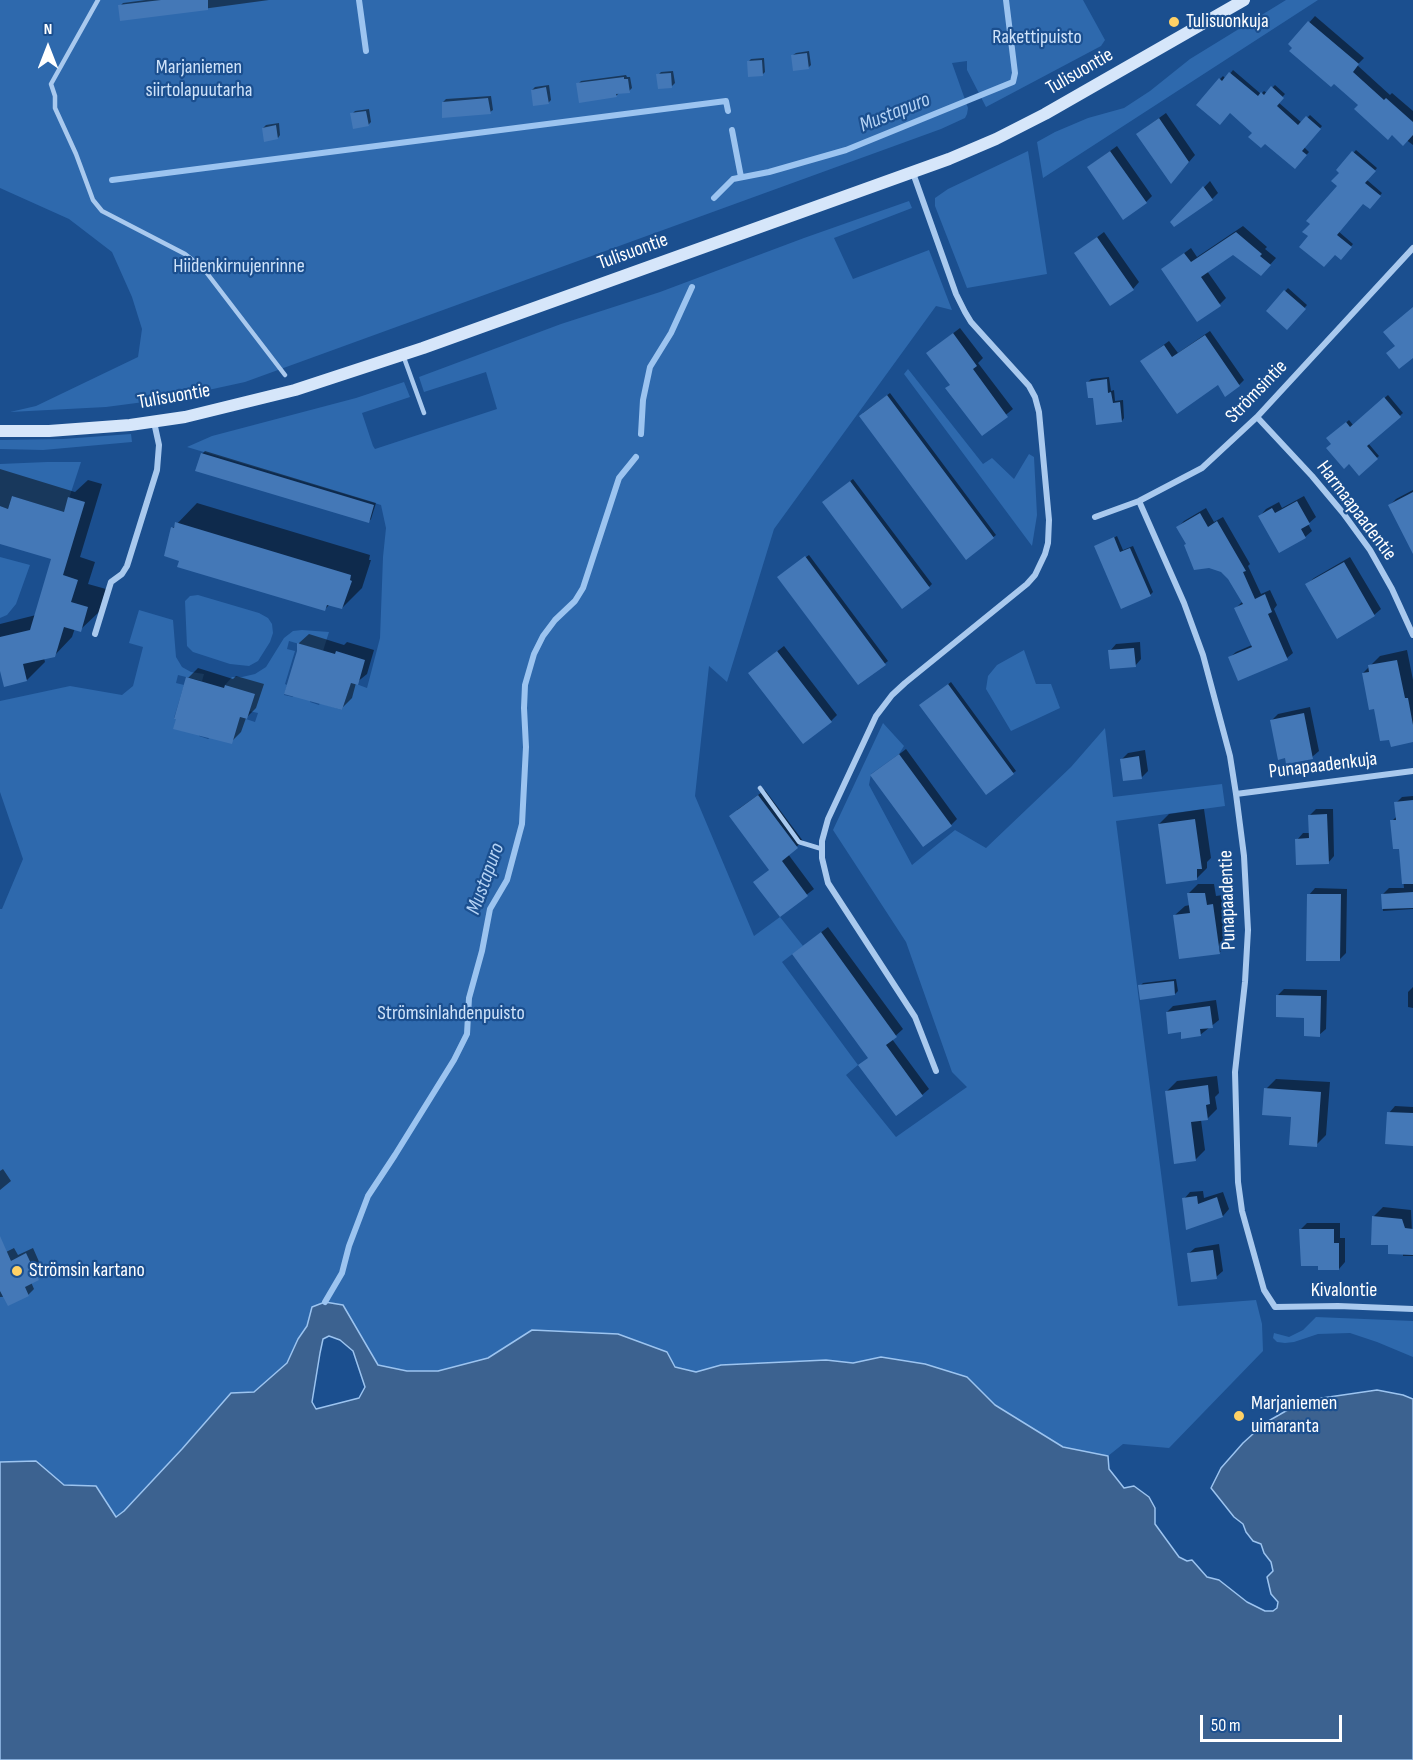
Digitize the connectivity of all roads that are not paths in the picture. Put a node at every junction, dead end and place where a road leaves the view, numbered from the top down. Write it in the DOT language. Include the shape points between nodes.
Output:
graph roads {
  1 [pos="99,0"];
  2 [pos="1244,0"];
  3 [pos="913,173"];
  4 [pos="1413,248"];
  5 [pos="403,355"];
  6 [pos="285,375"];
  7 [pos="424,413"];
  8 [pos="1257,417"];
  9 [pos="154,422"];
  10 [pos="0,431"];
  11 [pos="1139,501"];
  12 [pos="1095,517"];
  13 [pos="95,634"];
  14 [pos="1413,635"];
  15 [pos="1413,771"];
  16 [pos="760,788"];
  17 [pos="1236,794"];
  18 [pos="822,849"];
  19 [pos="936,1071"];
  20 [pos="1275,1307"];
  21 [pos="1413,1309"];
  1 -- 6 [label="lane" via="51,84 55,108 93,200 102,211 185,254 203,268"];
  2 -- 3 [label="main road, Tulisuontie" via="1045,114"];
  3 -- 5 [label="main road, Tulisuontie"];
  3 -- 18 [label="street" via="956,294 971,322 1035,397 1049,520 1048,543 1040,566 1027,584 905,683 876,716 828,819"];
  4 -- 8 [label="street, Strömsintie"];
  5 -- 7 [label="lane"];
  5 -- 9 [label="main road, Tulisuontie" via="241,405"];
  8 -- 11 [label="street, Strömsintie" via="1202,468"];
  8 -- 14 [label="street, Harmaapaadentie" via="1312,476 1363,541"];
  9 -- 10 [label="main road, Tulisuontie"];
  9 -- 13 [label="street" via="157,470 127,566 111,582"];
  11 -- 12 [label="street, Strömsintie"];
  11 -- 17 [label="street, Punapaadentie" via="1203,655"];
  15 -- 17 [label="street, Punapaadenkuja"];
  16 -- 18 [label="lane" via="799,842"];
  17 -- 20 [label="street, Punapaadentie" via="1248,930 1235,1072 1238,1182 1264,1290"];
  18 -- 19 [label="street" via="828,883 915,1017"];
  20 -- 21 [label="street, Kivalontie"];
}
